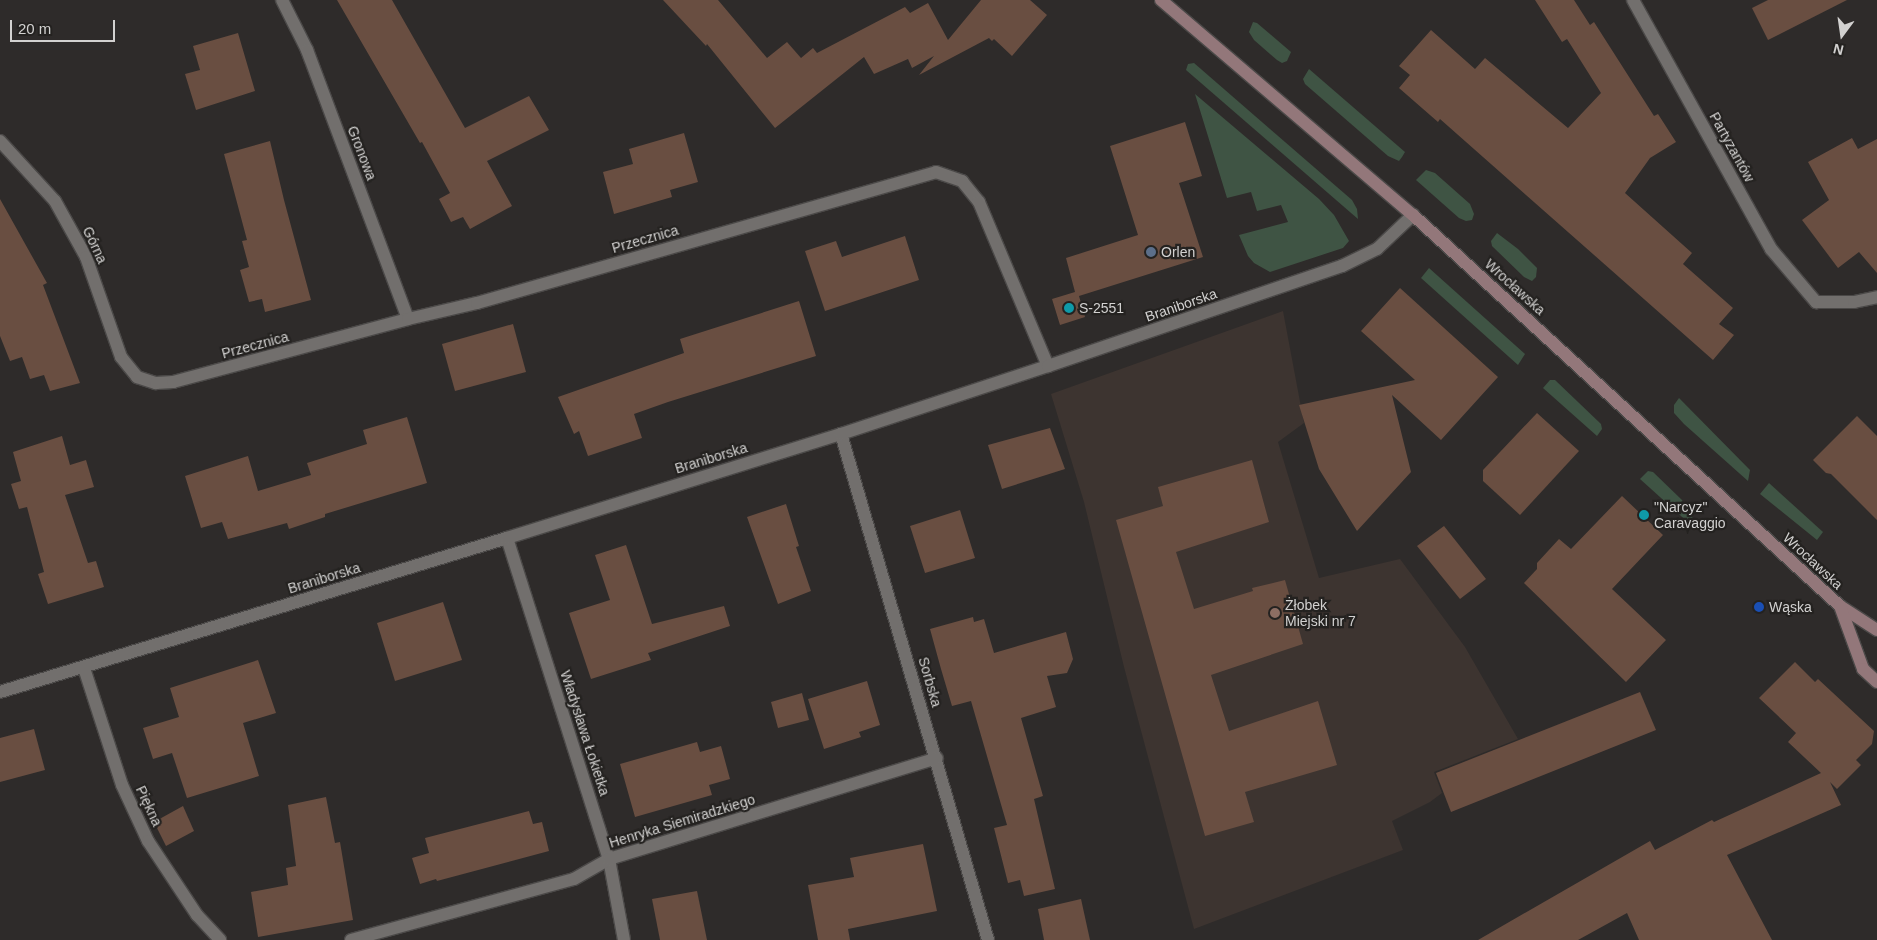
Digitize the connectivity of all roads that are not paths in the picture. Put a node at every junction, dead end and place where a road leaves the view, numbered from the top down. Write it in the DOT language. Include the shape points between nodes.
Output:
graph roads {
  1 [pos="282,0"];
  2 [pos="1161,0"];
  3 [pos="1633,0"];
  4 [pos="0,141"];
  5 [pos="1413,215"];
  6 [pos="1877,297"];
  7 [pos="408,319"];
  8 [pos="1048,366"];
  9 [pos="138,377"];
  10 [pos="841,434"];
  11 [pos="507,538"];
  12 [pos="1840,606"];
  13 [pos="1877,630"];
  14 [pos="84,668"];
  15 [pos="1877,682"];
  16 [pos="1,689"];
  17 [pos="936,758"];
  18 [pos="609,859"];
  19 [pos="220,940"];
  20 [pos="351,940"];
  21 [pos="624,940"];
  22 [pos="988,940"];
  1 -- 7 [label="street, Gronowa" via="307,50"];
  2 -- 5 [label="main road, Wrocławska"];
  3 -- 6 [label="street, Partyzantów" via="1772,249 1816,302 1854,302"];
  4 -- 9 [label="street, Górna" via="55,201 86,257 121,357"];
  5 -- 8 [label="street, Braniborska" via="1377,249 1342,266"];
  5 -- 12 [label="main road, Wrocławska"];
  7 -- 8 [label="street, Przecznica" via="477,303 936,172 962,181 979,202"];
  7 -- 9 [label="street, Przecznica" via="173,382 156,383"];
  8 -- 10 [label="street, Braniborska"];
  10 -- 11 [label="street, Braniborska"];
  10 -- 17 [label="street, Sorbska"];
  11 -- 14 [label="street, Braniborska"];
  11 -- 18 [label="street, Władysława Łokietka"];
  12 -- 13 [label="main road, Wrocławska"];
  12 -- 15 [label="main road, Wrocławska" via="1864,669"];
  14 -- 16 [label="street, Braniborska"];
  14 -- 19 [label="street, Piękna" via="122,785 148,841 197,915"];
  17 -- 18 [label="street, Henryka Siemiradzkiego"];
  17 -- 22 [label="street, Sorbska"];
  18 -- 20 [label="street, Henryka Siemiradzkiego" via="574,879"];
  18 -- 21 [label="street, Władysława Łokietka"];
}
